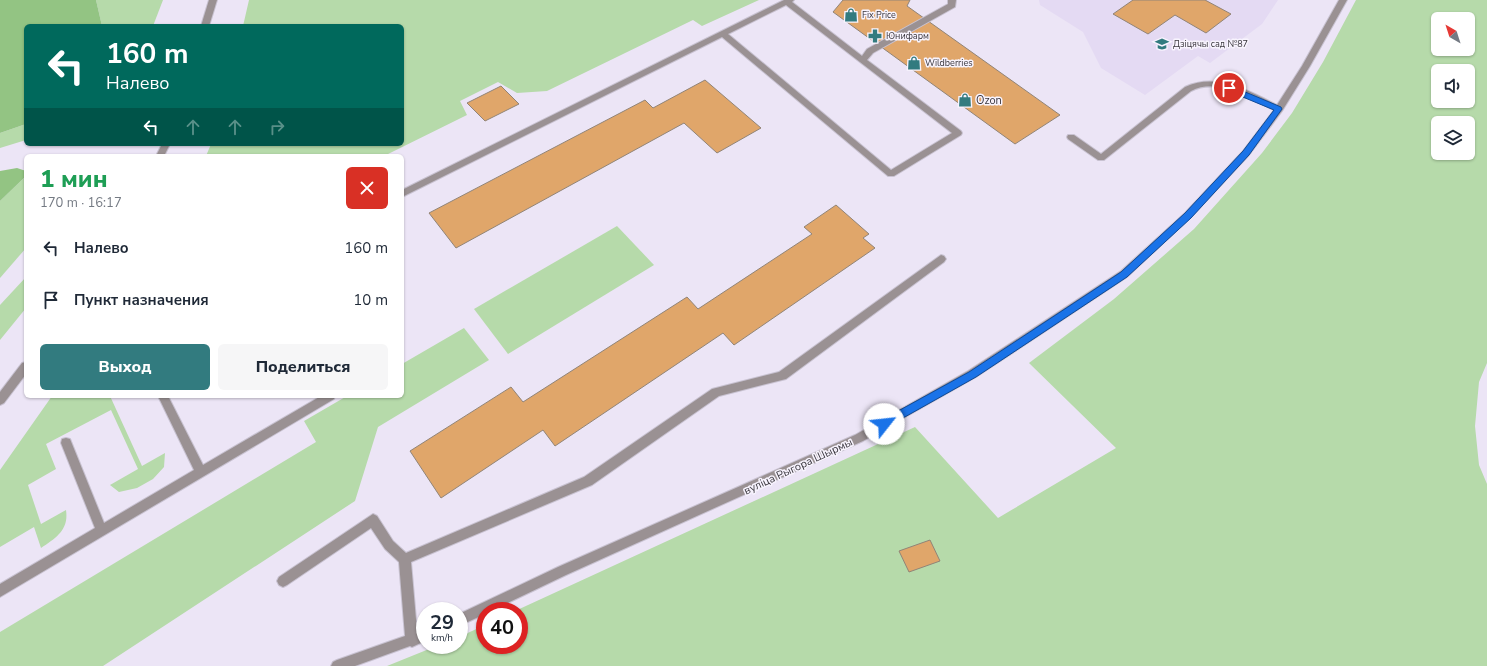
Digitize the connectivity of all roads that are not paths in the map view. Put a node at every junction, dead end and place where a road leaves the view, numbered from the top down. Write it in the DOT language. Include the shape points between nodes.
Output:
graph roads {
  1 [pos="213,0"];
  2 [pos="952,0"];
  3 [pos="1342,0"];
  4 [pos="789,1"];
  5 [pos="206,24"];
  6 [pos="723,34"];
  7 [pos="863,60"];
  8 [pos="1278,109"];
  9 [pos="1071,137"];
  10 [pos="404,193"];
  11 [pos="941,259"];
  12 [pos="24,369"];
  13 [pos="164,398"];
  14 [pos="327,398"];
  15 [pos="0,400"];
  16 [pos="66,443"];
  17 [pos="201,472"];
  18 [pos="102,531"];
  19 [pos="405,559"];
  20 [pos="283,581"];
  21 [pos="0,591"];
  22 [pos="468,616"];
  23 [pos="416,639"];
  24 [pos="412,641"];
  25 [pos="337,666"];
  1 -- 5 [label="street"];
  2 -- 7 [label="street" via="952,5 870,51"];
  3 -- 8 [label="street, вуліца Рыгора Шырмы" via="1306,66"];
  4 -- 6 [label="street"];
  4 -- 7 [label="street"];
  6 -- 7 [label="street" via="891,174 958,133"];
  6 -- 10 [label="street"];
  8 -- 9 [label="street" via="1216,83 1200,84 1188,89 1101,158"];
  8 -- 22 [label="street, вуліца Рыгора Шырмы" via="1246,153 1188,215 1124,274 972,374 859,438"];
  11 -- 19 [label="street" via="782,376 716,392 588,481"];
  12 -- 15 [label="street"];
  13 -- 17 [label="street"];
  14 -- 17 [label="street"];
  16 -- 18 [label="street"];
  17 -- 18 [label="street"];
  18 -- 21 [label="street"];
  19 -- 20 [label="street" via="389,544 373,520"];
  19 -- 24 [label="street"];
  23 -- 24 [label="street"];
  24 -- 25 [label="street"];
}
